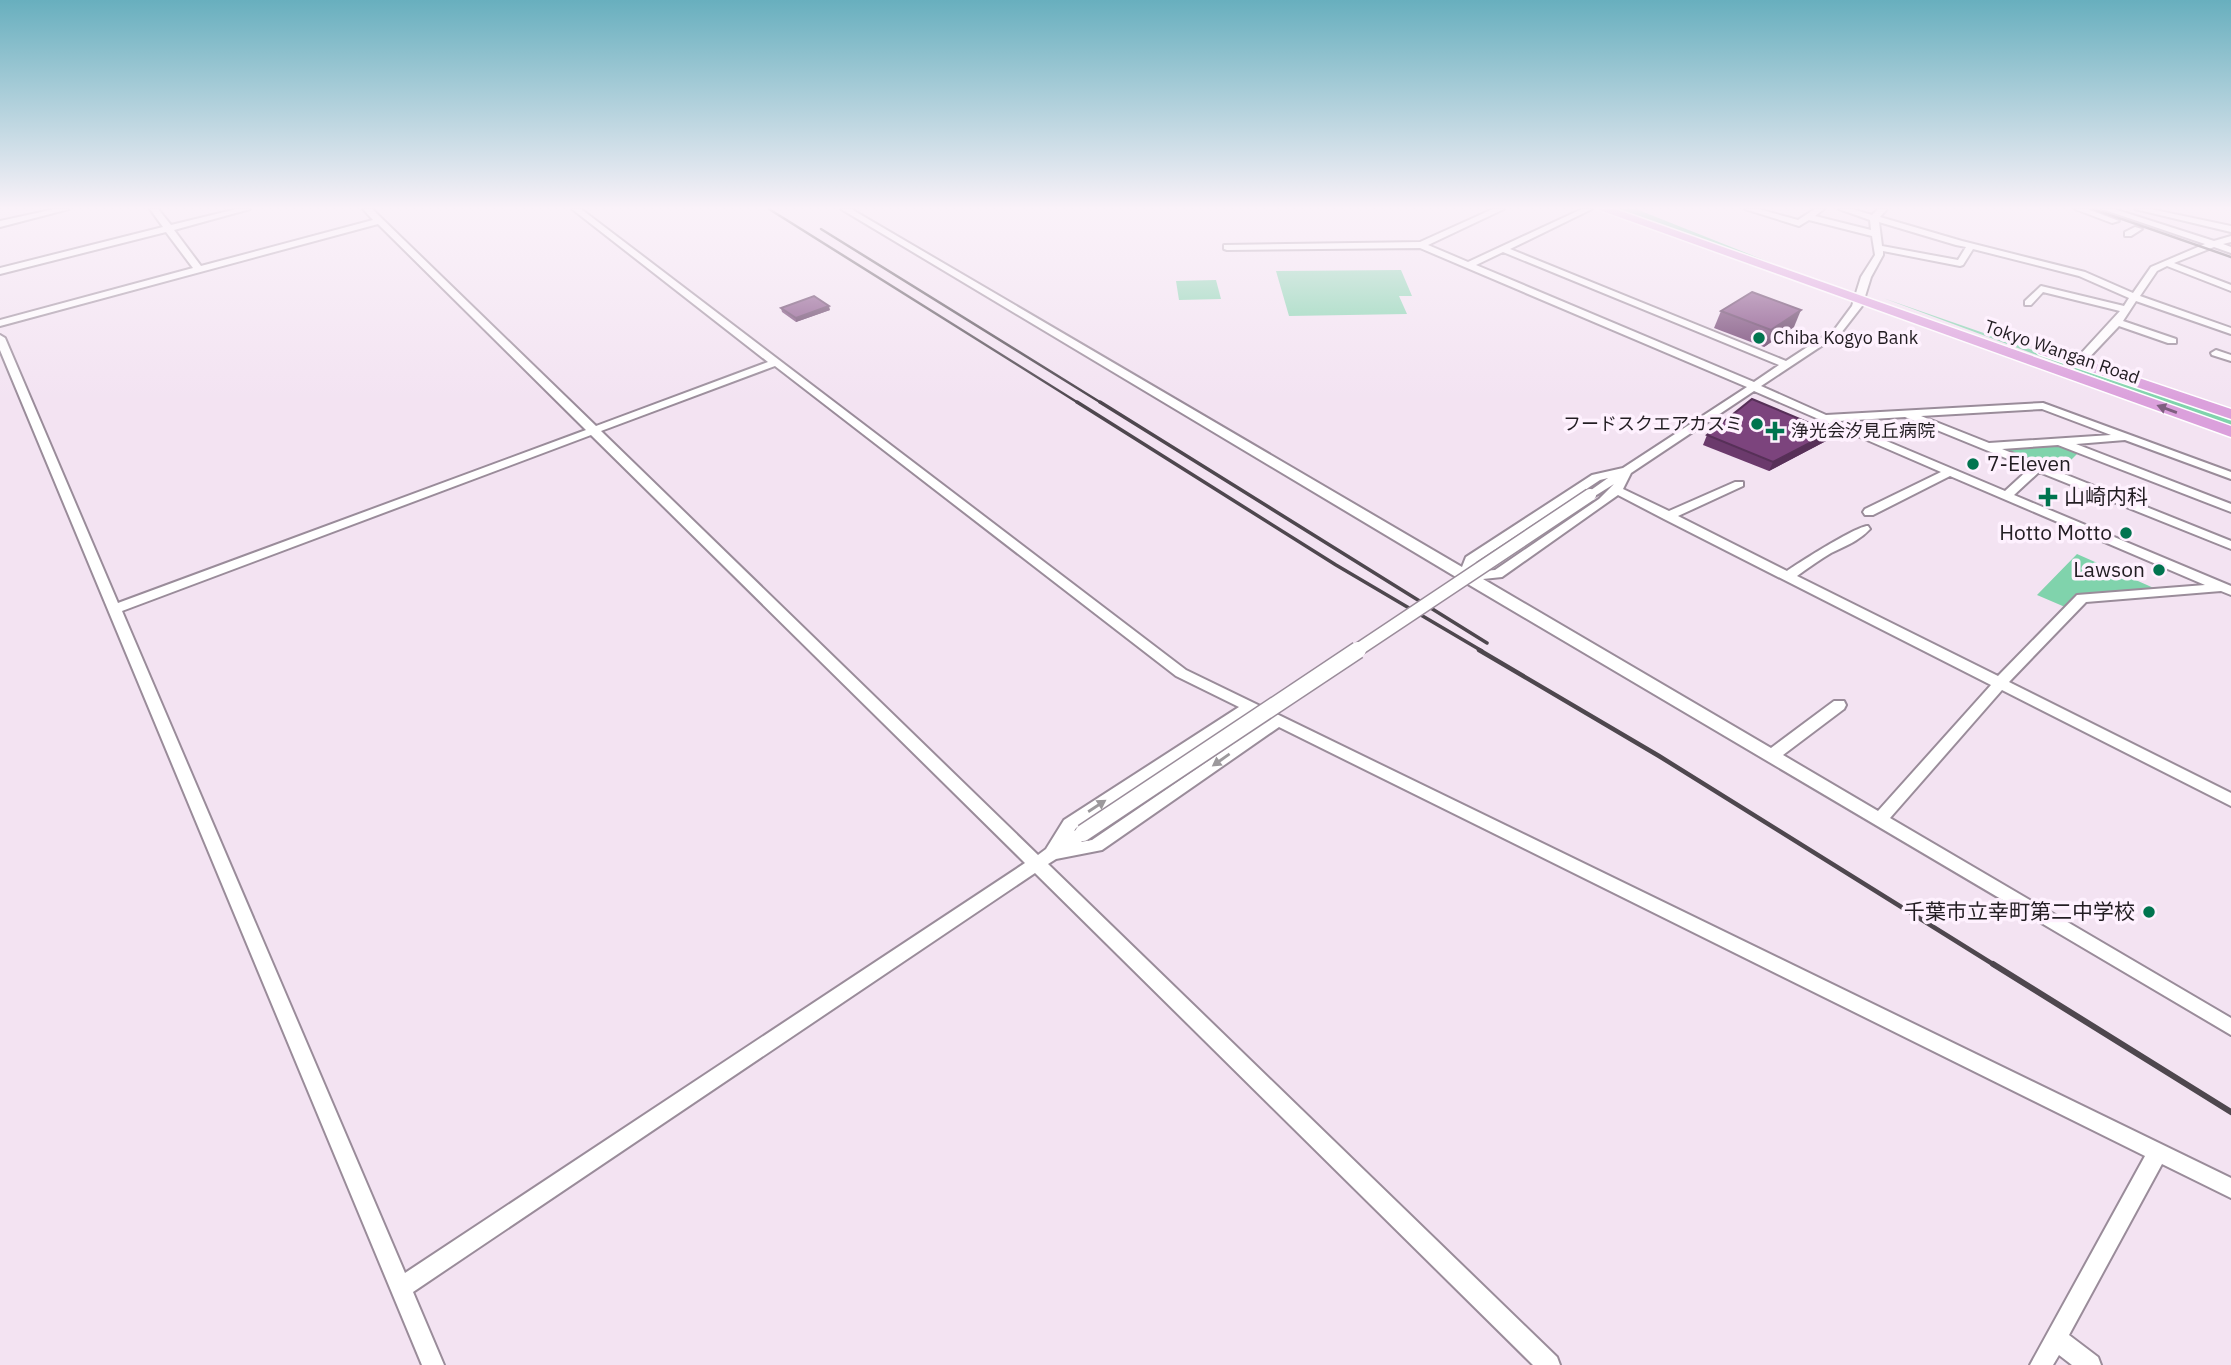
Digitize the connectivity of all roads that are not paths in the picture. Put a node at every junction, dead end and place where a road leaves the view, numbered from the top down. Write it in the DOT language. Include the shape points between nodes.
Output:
graph roads {
  1 [pos="189,273"];
  2 [pos="433,273"];
  3 [pos="659,273"];
  4 [pos="952,273"];
  5 [pos="1486,273"];
  6 [pos="1561,273"];
  7 [pos="1796,273"];
  8 [pos="1809,273"];
  9 [pos="1871,273"];
  10 [pos="2073,273"];
  11 [pos="2150,273"];
  12 [pos="2191,273"];
  13 [pos="2231,288"];
  14 [pos="1861,294"];
  15 [pos="2134,295"];
  16 [pos="2028,303"];
  17 [pos="2126,309"];
  18 [pos="2117,322"];
  19 [pos="0,323"];
  20 [pos="2231,331"];
  21 [pos="0,338"];
  22 [pos="2172,341"];
  23 [pos="2216,353"];
  24 [pos="2231,358"];
  25 [pos="776,362"];
  26 [pos="2078,362"];
  27 [pos="1788,365"];
  28 [pos="1755,387"];
  29 [pos="1905,414"];
  30 [pos="2231,414"];
  31 [pos="1824,419"];
  32 [pos="594,430"];
  33 [pos="2231,432"];
  34 [pos="2128,437"];
  35 [pos="2060,442"];
  36 [pos="1987,447"];
  37 [pos="2038,467"];
  38 [pos="1626,471"];
  39 [pos="1948,472"];
  40 [pos="2231,476"];
  41 [pos="1739,484"];
  42 [pos="1617,490"];
  43 [pos="2007,496"];
  44 [pos="2231,508"];
  45 [pos="1869,512"];
  46 [pos="1668,516"];
  47 [pos="1864,529"];
  48 [pos="2231,537"];
  49 [pos="2214,538"];
  50 [pos="2231,545"];
  51 [pos="1788,576"];
  52 [pos="1466,577"];
  53 [pos="2228,589"];
  54 [pos="113,610"];
  55 [pos="2000,683"];
  56 [pos="1839,705"];
  57 [pos="1250,706"];
  58 [pos="1278,722"];
  59 [pos="1772,755"];
  60 [pos="2231,800"];
  61 [pos="1880,819"];
  62 [pos="1044,859"];
  63 [pos="2231,1027"];
  64 [pos="2158,1152"];
  65 [pos="2231,1188"];
  66 [pos="401,1288"];
  67 [pos="2056,1339"];
  68 [pos="433,1365"];
  69 [pos="1549,1365"];
  70 [pos="2041,1365"];
  71 [pos="2090,1365"];
  1 -- 19 [label="street"];
  2 -- 32 [label="street"];
  3 -- 25 [label="street"];
  4 -- 52 [label="street"];
  5 -- 28 [label="street"];
  6 -- 27 [label="street"];
  7 -- 14 [label="highway, Tokyo Wangan Road"];
  8 -- 14 [label="highway, Tokyo Wangan Road"];
  9 -- 14 [label="street"];
  10 -- 15 [label="street"];
  11 -- 15 [label="street"];
  12 -- 13 [label="street"];
  14 -- 26 [label="highway, Tokyo Wangan Road"];
  14 -- 27 [label="street" via="1838,331"];
  33 -- 14 [label="highway, Tokyo Wangan Road, one-way" via="2126,395 2043,358"];
  15 -- 17 [label="street"];
  15 -- 20 [label="street"];
  16 -- 17 [label="street" via="2041,289"];
  17 -- 18 [label="street"];
  18 -- 22 [label="street"];
  18 -- 26 [label="street"];
  21 -- 54 [label="street"];
  23 -- 24 [label="street"];
  25 -- 32 [label="street"];
  25 -- 57 [label="street" via="1181,673"];
  26 -- 30 [label="highway, Tokyo Wangan Road"];
  27 -- 28 [label="street"];
  28 -- 31 [label="street"];
  28 -- 38 [label="street"];
  29 -- 31 [label="street"];
  29 -- 34 [label="street" via="2043,406"];
  29 -- 36 [label="street"];
  31 -- 39 [label="street"];
  32 -- 54 [label="street"];
  32 -- 62 [label="street"];
  34 -- 35 [label="street"];
  34 -- 40 [label="street"];
  35 -- 36 [label="street"];
  35 -- 44 [label="street"];
  36 -- 37 [label="street"];
  37 -- 43 [label="street"];
  37 -- 49 [label="street"];
  38 -- 42 [label="street"];
  38 -- 52 [label="street" via="1596,477 1481,553 1471,560"];
  38 -- 62 [label="street, bridge"];
  39 -- 43 [label="street"];
  39 -- 45 [label="street"];
  41 -- 46 [label="street"];
  42 -- 46 [label="street"];
  42 -- 52 [label="street" via="1498,574"];
  43 -- 53 [label="street"];
  46 -- 51 [label="street"];
  47 -- 51 [label="street"];
  48 -- 49 [label="street"];
  49 -- 50 [label="street"];
  51 -- 55 [label="street"];
  52 -- 59 [label="street"];
  53 -- 55 [label="street" via="2082,598"];
  54 -- 66 [label="street"];
  55 -- 60 [label="street"];
  55 -- 61 [label="street"];
  56 -- 59 [label="street"];
  57 -- 58 [label="street"];
  62 -- 57 [label="street, one-way" via="1070,824"];
  58 -- 62 [label="street, one-way" via="1096,846"];
  58 -- 64 [label="street"];
  59 -- 61 [label="street"];
  61 -- 63 [label="street"];
  62 -- 66 [label="street"];
  62 -- 69 [label="street"];
  64 -- 65 [label="street"];
  64 -- 67 [label="street"];
  66 -- 68 [label="street"];
  67 -- 70 [label="street"];
  67 -- 71 [label="street"];
}
